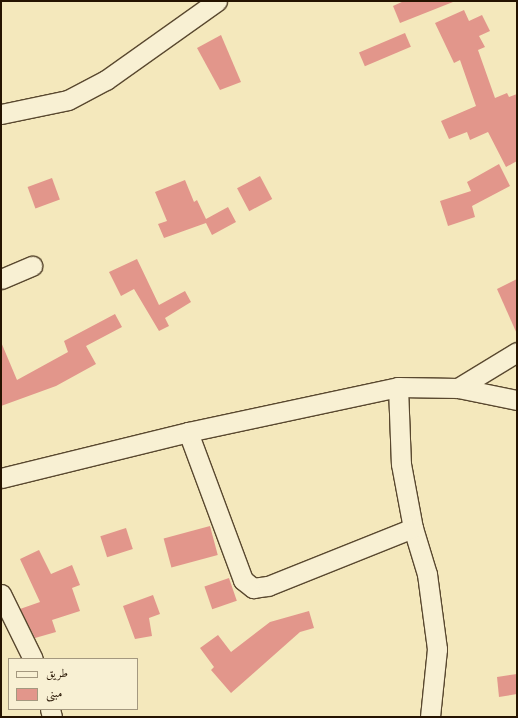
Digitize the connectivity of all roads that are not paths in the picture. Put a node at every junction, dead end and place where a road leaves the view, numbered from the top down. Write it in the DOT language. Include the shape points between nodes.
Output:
graph roads {
  1 [pos="217,1"];
  2 [pos="1,114"];
  3 [pos="32,266"];
  4 [pos="1,279"];
  5 [pos="517,352"];
  6 [pos="398,388"];
  7 [pos="458,388"];
  8 [pos="517,400"];
  9 [pos="188,432"];
  10 [pos="1,478"];
  11 [pos="413,528"];
  12 [pos="1,594"];
  13 [pos="33,658"];
  14 [pos="430,717"];
  1 -- 2 [label="street" via="106,80 68,100"];
  3 -- 4 [label="street"];
  5 -- 7 [label="street"];
  6 -- 7 [label="street"];
  6 -- 9 [label="street"];
  6 -- 11 [label="street" via="401,464"];
  7 -- 8 [label="street"];
  9 -- 10 [label="street"];
  9 -- 11 [label="street" via="243,580 253,588 268,586"];
  11 -- 14 [label="street" via="427,574 437,649"];
  12 -- 13 [label="street"];
}
